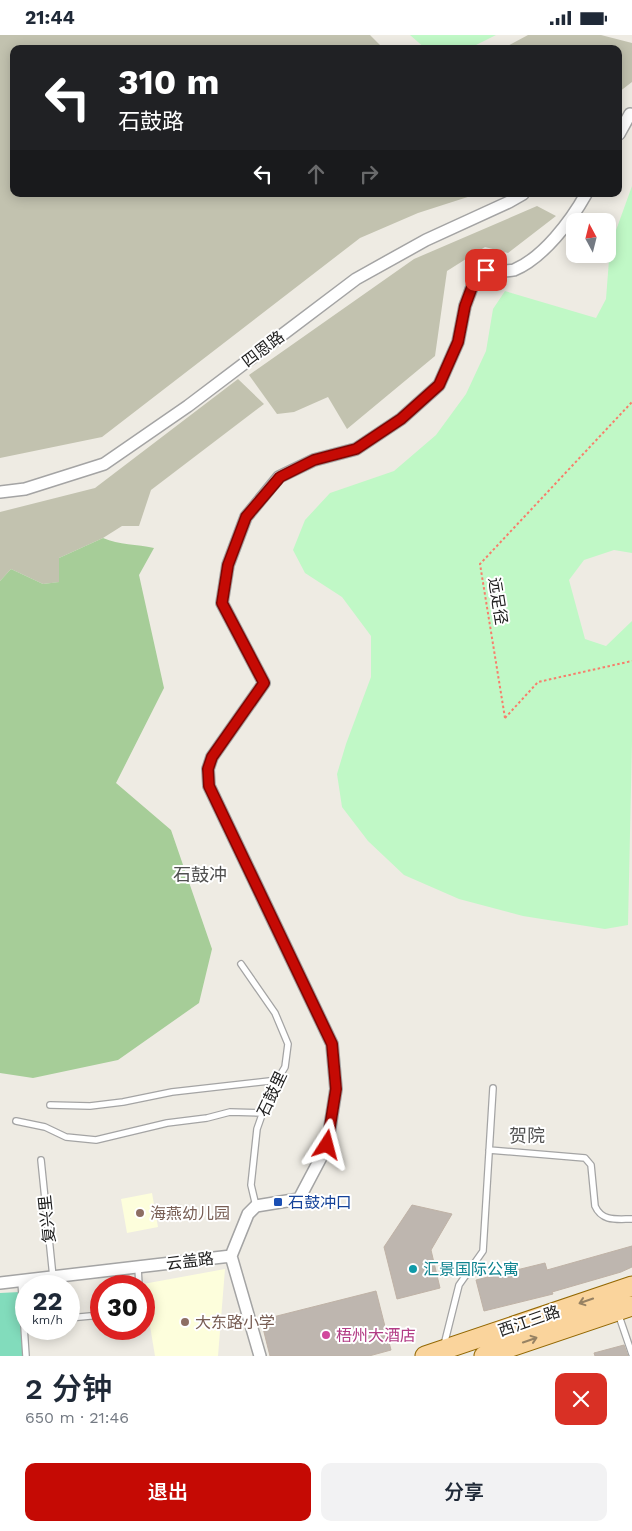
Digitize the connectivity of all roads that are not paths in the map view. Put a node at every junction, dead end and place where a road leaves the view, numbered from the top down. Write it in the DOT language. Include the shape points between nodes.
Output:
graph roads {
  1 [pos="631,113"];
  2 [pos="622,129"];
  3 [pos="518,197"];
  4 [pos="584,197"];
  5 [pos="0,492"];
  6 [pos="241,964"];
  7 [pos="278,1080"];
  8 [pos="494,1088"];
  9 [pos="50,1105"];
  10 [pos="262,1113"];
  11 [pos="16,1121"];
  12 [pos="489,1151"];
  13 [pos="41,1160"];
  14 [pos="256,1206"];
  15 [pos="632,1219"];
  16 [pos="230,1256"];
  17 [pos="138,1267"];
  18 [pos="53,1275"];
  19 [pos="70,1275"];
  20 [pos="138,1275"];
  21 [pos="15,1282"];
  22 [pos="0,1283"];
  23 [pos="632,1286"];
  24 [pos="625,1308"];
  25 [pos="26,1340"];
  26 [pos="443,1350"];
  27 [pos="632,1354"];
  28 [pos="26,1356"];
  29 [pos="260,1356"];
  30 [pos="425,1356"];
  31 [pos="484,1356"];
  1 -- 2 [label="street"];
  3 -- 5 [label="street, 四恩路" via="426,240 356,279 188,406 104,464 25,489"];
  4 -- 14 [label="street" via="540,254 512,271 486,270 475,279 465,306 458,342 439,385 401,419 356,449 314,460 280,477 246,517 228,565 222,603 264,683 212,757 208,769 209,786 332,1044 336,1089 327,1145 299,1199"];
  6 -- 7 [label="lane, 石鼓里" via="275,1013 288,1044 286,1067"];
  7 -- 9 [label="lane" via="172,1091 90,1106"];
  7 -- 10 [label="lane, 石鼓里"];
  8 -- 12 [label="lane"];
  10 -- 11 [label="lane" via="230,1112 96,1140 66,1137 45,1127"];
  10 -- 14 [label="lane, 石鼓里" via="257,1129 251,1185"];
  12 -- 15 [label="lane" via="585,1158 591,1165 598,1212 609,1219"];
  12 -- 26 [label="lane" via="483,1251 459,1285"];
  13 -- 18 [label="lane, 复兴里"];
  14 -- 16 [label="street" via="248,1214"];
  16 -- 17 [label="street, 云盖路"];
  16 -- 29 [label="street"];
  17 -- 19 [label="street, 云盖路"];
  17 -- 20 [label="lane"];
  21 -- 22 [label="street, 云盖路"];
  23 -- 26 [label="main road, 西江三路, one-way"];
  24 -- 27 [label="lane"];
  31 -- 24 [label="main road, 西江三路, one-way"];
  25 -- 28 [label="lane"];
  26 -- 30 [label="main road, 西江三路"];
}
